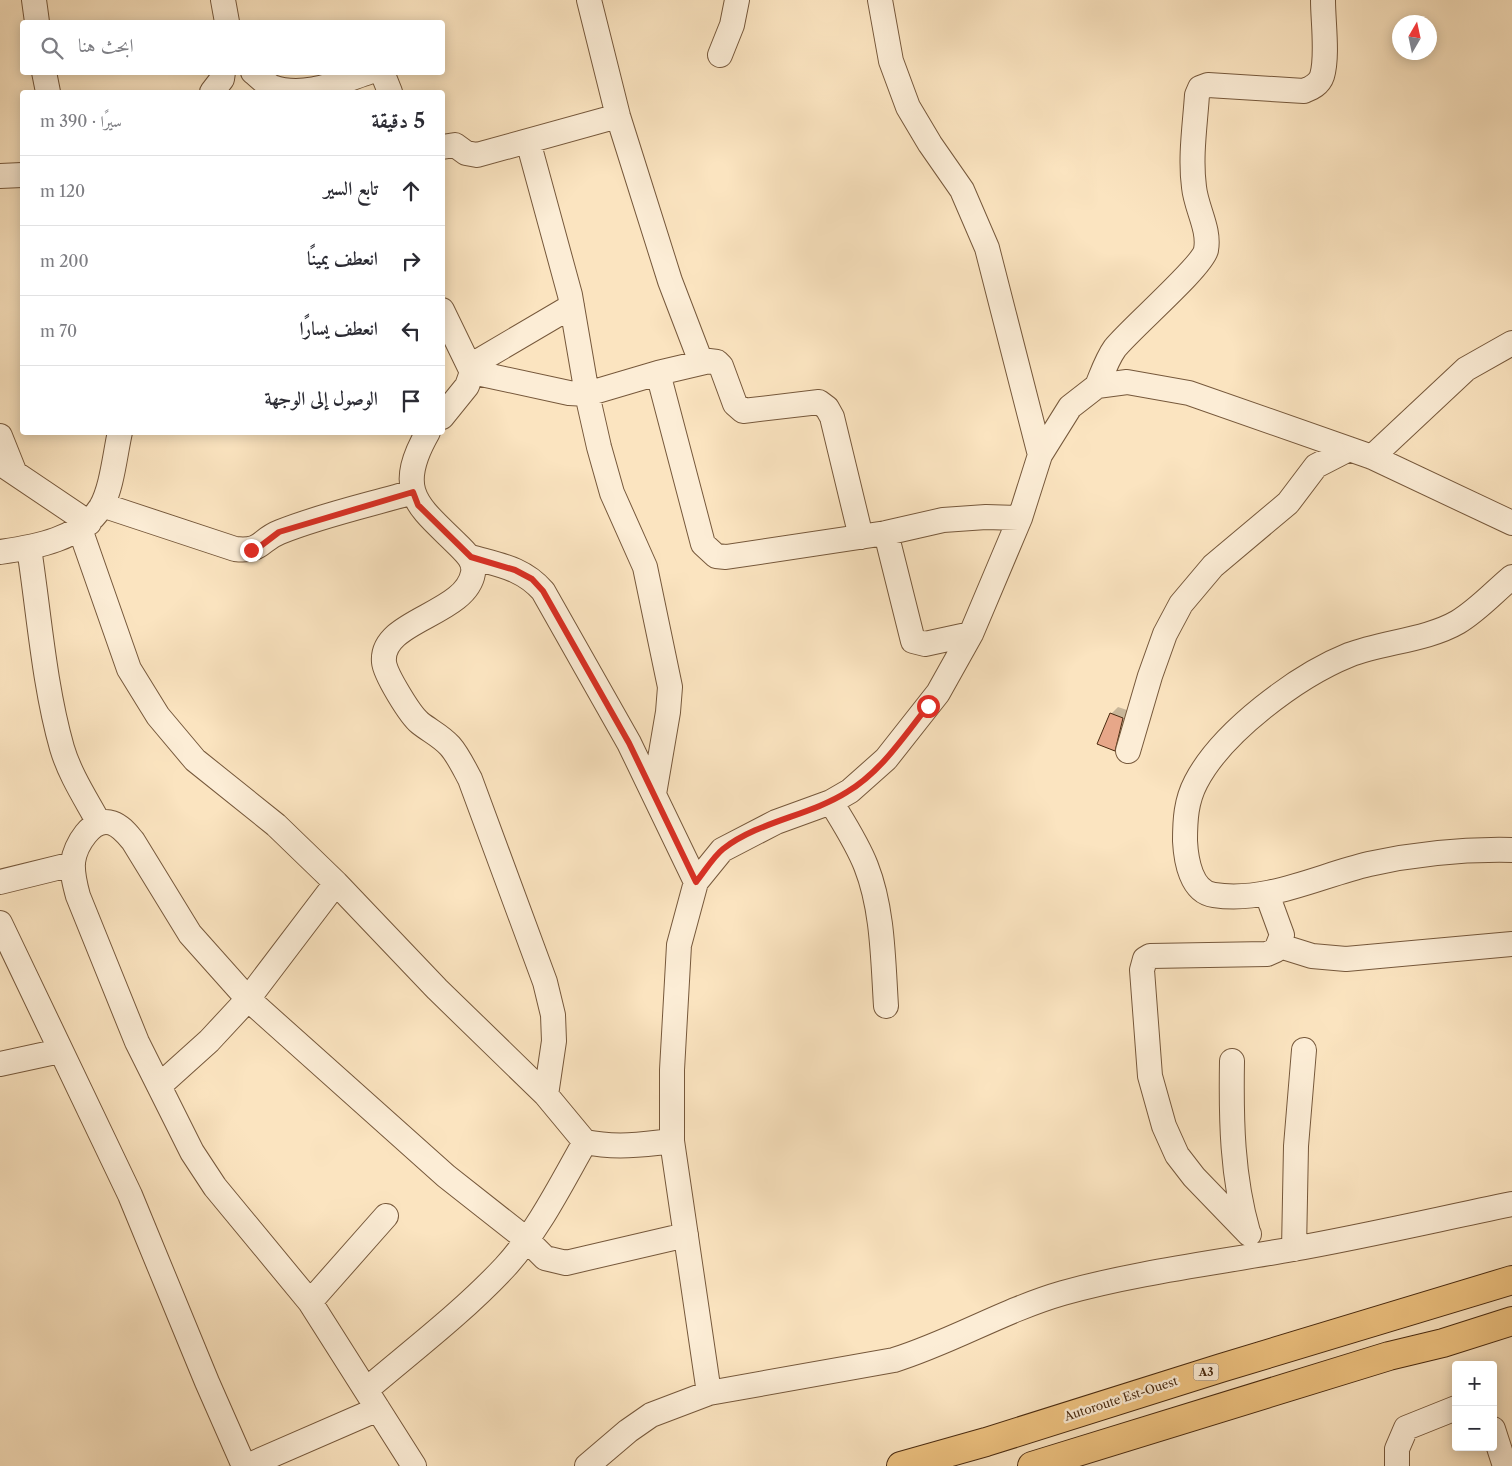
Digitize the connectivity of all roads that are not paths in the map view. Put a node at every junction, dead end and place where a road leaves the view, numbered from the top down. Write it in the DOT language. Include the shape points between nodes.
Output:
graph roads {
  1 [pos="34,0"];
  2 [pos="223,0"];
  3 [pos="589,0"];
  4 [pos="737,0"];
  5 [pos="880,0"];
  6 [pos="1323,0"];
  7 [pos="37,20"];
  8 [pos="226,20"];
  9 [pos="720,55"];
  10 [pos="45,75"];
  11 [pos="223,75"];
  12 [pos="256,75"];
  13 [pos="360,75"];
  14 [pos="382,75"];
  15 [pos="48,90"];
  16 [pos="214,90"];
  17 [pos="272,90"];
  18 [pos="312,90"];
  19 [pos="389,90"];
  20 [pos="618,116"];
  21 [pos="528,141"];
  22 [pos="445,146"];
  23 [pos="20,175"];
  24 [pos="0,176"];
  25 [pos="572,306"];
  26 [pos="445,316"];
  27 [pos="1512,343"];
  28 [pos="701,362"];
  29 [pos="471,369"];
  30 [pos="658,373"];
  31 [pos="1097,386"];
  32 [pos="587,394"];
  33 [pos="445,412"];
  34 [pos="119,435"];
  35 [pos="427,435"];
  36 [pos="0,436"];
  37 [pos="1348,449"];
  38 [pos="1040,456"];
  39 [pos="1372,457"];
  40 [pos="7,467"];
  41 [pos="413,492"];
  42 [pos="1020,518"];
  43 [pos="90,519"];
  44 [pos="1512,523"];
  45 [pos="886,533"];
  46 [pos="861,537"];
  47 [pos="30,548"];
  48 [pos="0,552"];
  49 [pos="471,557"];
  50 [pos="1512,577"];
  51 [pos="971,634"];
  52 [pos="1128,751"];
  53 [pos="654,794"];
  54 [pos="831,802"];
  55 [pos="99,823"];
  56 [pos="1512,850"];
  57 [pos="73,864"];
  58 [pos="0,882"];
  59 [pos="696,882"];
  60 [pos="336,883"];
  61 [pos="1267,894"];
  62 [pos="0,923"];
  63 [pos="1512,944"];
  64 [pos="1280,946"];
  65 [pos="248,999"];
  66 [pos="886,1006"];
  67 [pos="1304,1050"];
  68 [pos="60,1052"];
  69 [pos="1232,1061"];
  70 [pos="0,1064"];
  71 [pos="159,1086"];
  72 [pos="546,1095"];
  73 [pos="585,1142"];
  74 [pos="672,1142"];
  75 [pos="1512,1204"];
  76 [pos="386,1216"];
  77 [pos="686,1235"];
  78 [pos="526,1239"];
  79 [pos="1252,1245"];
  80 [pos="1294,1249"];
  81 [pos="1512,1280"];
  82 [pos="310,1302"];
  83 [pos="1512,1322"];
  84 [pos="709,1393"];
  85 [pos="372,1399"];
  86 [pos="1452,1410"];
  87 [pos="1497,1441"];
  88 [pos="246,1466"];
  89 [pos="414,1466"];
  90 [pos="587,1466"];
  91 [pos="901,1466"];
  92 [pos="1032,1466"];
  93 [pos="1397,1466"];
  94 [pos="1505,1466"];
  1 -- 7 [label="street"];
  2 -- 8 [label="street"];
  3 -- 20 [label="street"];
  4 -- 9 [label="street" via="732,25"];
  5 -- 38 [label="street" via="891,61 908,107 962,190 987,248"];
  6 -- 31 [label="street" via="1324,62 1322,78 1314,87 1304,91 1208,85 1200,88 1192,172 1205,230 1206,251 1198,265 1143,317 1114,350"];
  10 -- 15 [label="street"];
  11 -- 16 [label="street"];
  12 -- 17 [label="street"];
  13 -- 18 [label="street"];
  14 -- 19 [label="street"];
  20 -- 21 [label="street"];
  20 -- 28 [label="street" via="670,280"];
  21 -- 22 [label="street" via="478,155 466,153 454,144"];
  21 -- 25 [label="street"];
  23 -- 24 [label="street"];
  25 -- 29 [label="street"];
  25 -- 32 [label="street"];
  26 -- 29 [label="street"];
  27 -- 39 [label="street" via="1466,369"];
  28 -- 30 [label="street"];
  28 -- 46 [label="street" via="717,362 721,366 735,404 743,411 810,402 818,402 827,408 832,417"];
  29 -- 32 [label="street" via="569,393"];
  29 -- 33 [label="street" via="467,386"];
  30 -- 32 [label="street"];
  30 -- 46 [label="street" via="703,544 708,551 726,557"];
  31 -- 37 [label="street" via="1126,382 1189,393"];
  31 -- 38 [label="street" via="1070,407"];
  32 -- 53 [label="street" via="612,493 645,567 670,687"];
  34 -- 43 [label="street"];
  35 -- 41 [label="street" via="411,476"];
  36 -- 40 [label="street"];
  37 -- 39 [label="street"];
  37 -- 52 [label="street" via="1316,466 1288,503 1213,566 1181,604 1165,634"];
  38 -- 42 [label="street"];
  39 -- 44 [label="street"];
  40 -- 43 [label="street"];
  41 -- 43 [label="street" via="279,532 258,548 244,550"];
  41 -- 49 [label="street" via="418,505"];
  42 -- 45 [label="street" via="943,520"];
  42 -- 51 [label="street"];
  43 -- 47 [label="street"];
  43 -- 60 [label="street" via="129,668 158,716 195,760 276,825"];
  45 -- 46 [label="street"];
  45 -- 51 [label="street" via="913,641 925,644"];
  47 -- 48 [label="street"];
  47 -- 55 [label="street" via="50,690 62,748"];
  49 -- 53 [label="street" via="515,570 532,579 543,591 629,743"];
  49 -- 72 [label="street" via="474,572 467,587 454,600 393,637 384,651 383,663 406,706 452,748 470,778 545,982 553,1015 554,1041"];
  50 -- 61 [label="street" via="1458,622 1350,654 1296,683 1251,719 1203,770 1186,809 1186,856 1192,876 1201,890 1211,895"];
  51 -- 54 [label="street" via="938,693 886,760 850,791"];
  53 -- 59 [label="street"];
  54 -- 59 [label="street" via="776,822 728,846"];
  54 -- 66 [label="street" via="866,867 877,907"];
  55 -- 57 [label="street" via="83,838 75,851"];
  55 -- 65 [label="street" via="111,822 122,828 190,934"];
  56 -- 61 [label="street" via="1480,850 1369,864"];
  57 -- 58 [label="street"];
  57 -- 71 [label="street" via="73,879 83,909 137,1042"];
  59 -- 74 [label="street" via="679,945 672,1070"];
  60 -- 65 [label="street"];
  60 -- 72 [label="street" via="437,989"];
  61 -- 64 [label="street" via="1279,923"];
  62 -- 68 [label="street"];
  63 -- 64 [label="street" via="1346,959 1312,956"];
  64 -- 79 [label="street" via="1267,954 1150,956 1145,959 1142,970 1150,1076 1164,1126 1182,1162"];
  65 -- 71 [label="street" via="204,1047"];
  65 -- 78 [label="street" via="446,1176"];
  67 -- 80 [label="street" via="1296,1146"];
  68 -- 70 [label="street"];
  68 -- 88 [label="street" via="130,1195 207,1382"];
  69 -- 79 [label="street" via="1232,1146 1240,1202"];
  71 -- 82 [label="street" via="192,1152 215,1187"];
  72 -- 73 [label="street"];
  73 -- 74 [label="street" via="630,1146"];
  73 -- 78 [label="street"];
  74 -- 77 [label="street"];
  75 -- 80 [label="street"];
  76 -- 82 [label="street"];
  77 -- 78 [label="street" via="566,1263 545,1258"];
  77 -- 84 [label="street"];
  78 -- 85 [label="street" via="506,1266"];
  79 -- 80 [label="street"];
  79 -- 84 [label="street" via="1060,1294 924,1351 894,1360"];
  81 -- 91 [label="highway, Autoroute Est-Ouest / A3"];
  82 -- 85 [label="street"];
  83 -- 92 [label="highway" via="1389,1356"];
  84 -- 90 [label="street" via="650,1415"];
  85 -- 88 [label="street"];
  85 -- 89 [label="street"];
  86 -- 93 [label="street" via="1406,1428 1397,1449"];
  87 -- 94 [label="street"];
}
